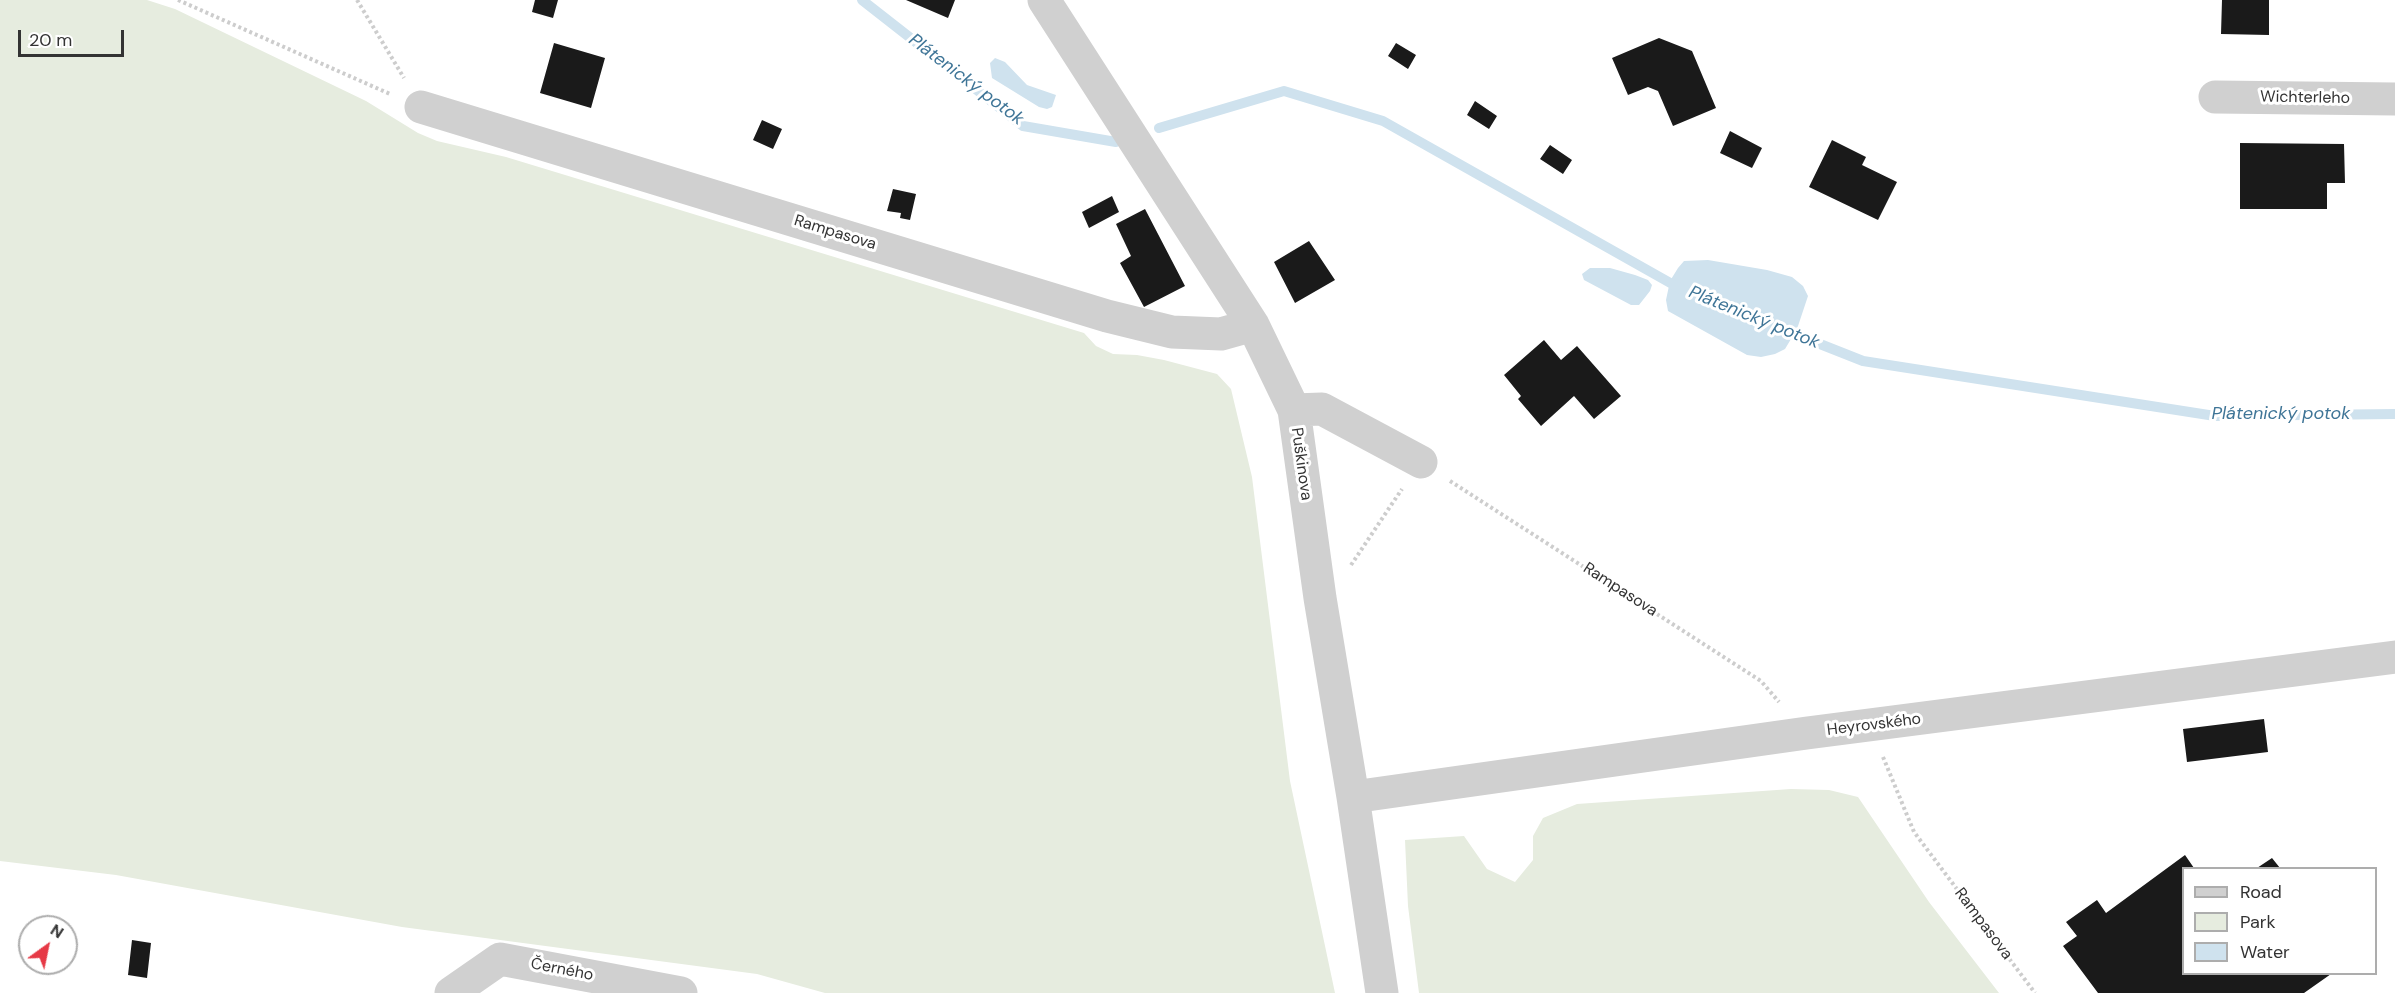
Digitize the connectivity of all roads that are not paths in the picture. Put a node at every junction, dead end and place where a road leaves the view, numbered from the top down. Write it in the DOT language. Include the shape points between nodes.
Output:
graph roads {
  1 [pos="1044,0"];
  2 [pos="2215,97"];
  3 [pos="2395,99"];
  4 [pos="421,107"];
  5 [pos="1253,325"];
  6 [pos="1294,410"];
  7 [pos="1421,462"];
  8 [pos="2395,657"];
  9 [pos="1353,797"];
  10 [pos="451,993"];
  11 [pos="681,993"];
  12 [pos="1382,993"];
  1 -- 5 [label="street, Puškinova"];
  2 -- 3 [label="street, Wichterleho"];
  4 -- 5 [label="street, Rampasova" via="1107,315 1172,332 1221,334"];
  5 -- 6 [label="street, Puškinova"];
  6 -- 7 [label="street" via="1322,409"];
  6 -- 9 [label="street, Puškinova"];
  8 -- 9 [label="street, Heyrovského"];
  9 -- 12 [label="street, Puškinova"];
  10 -- 11 [label="street, Černého" via="500,959"];
}
